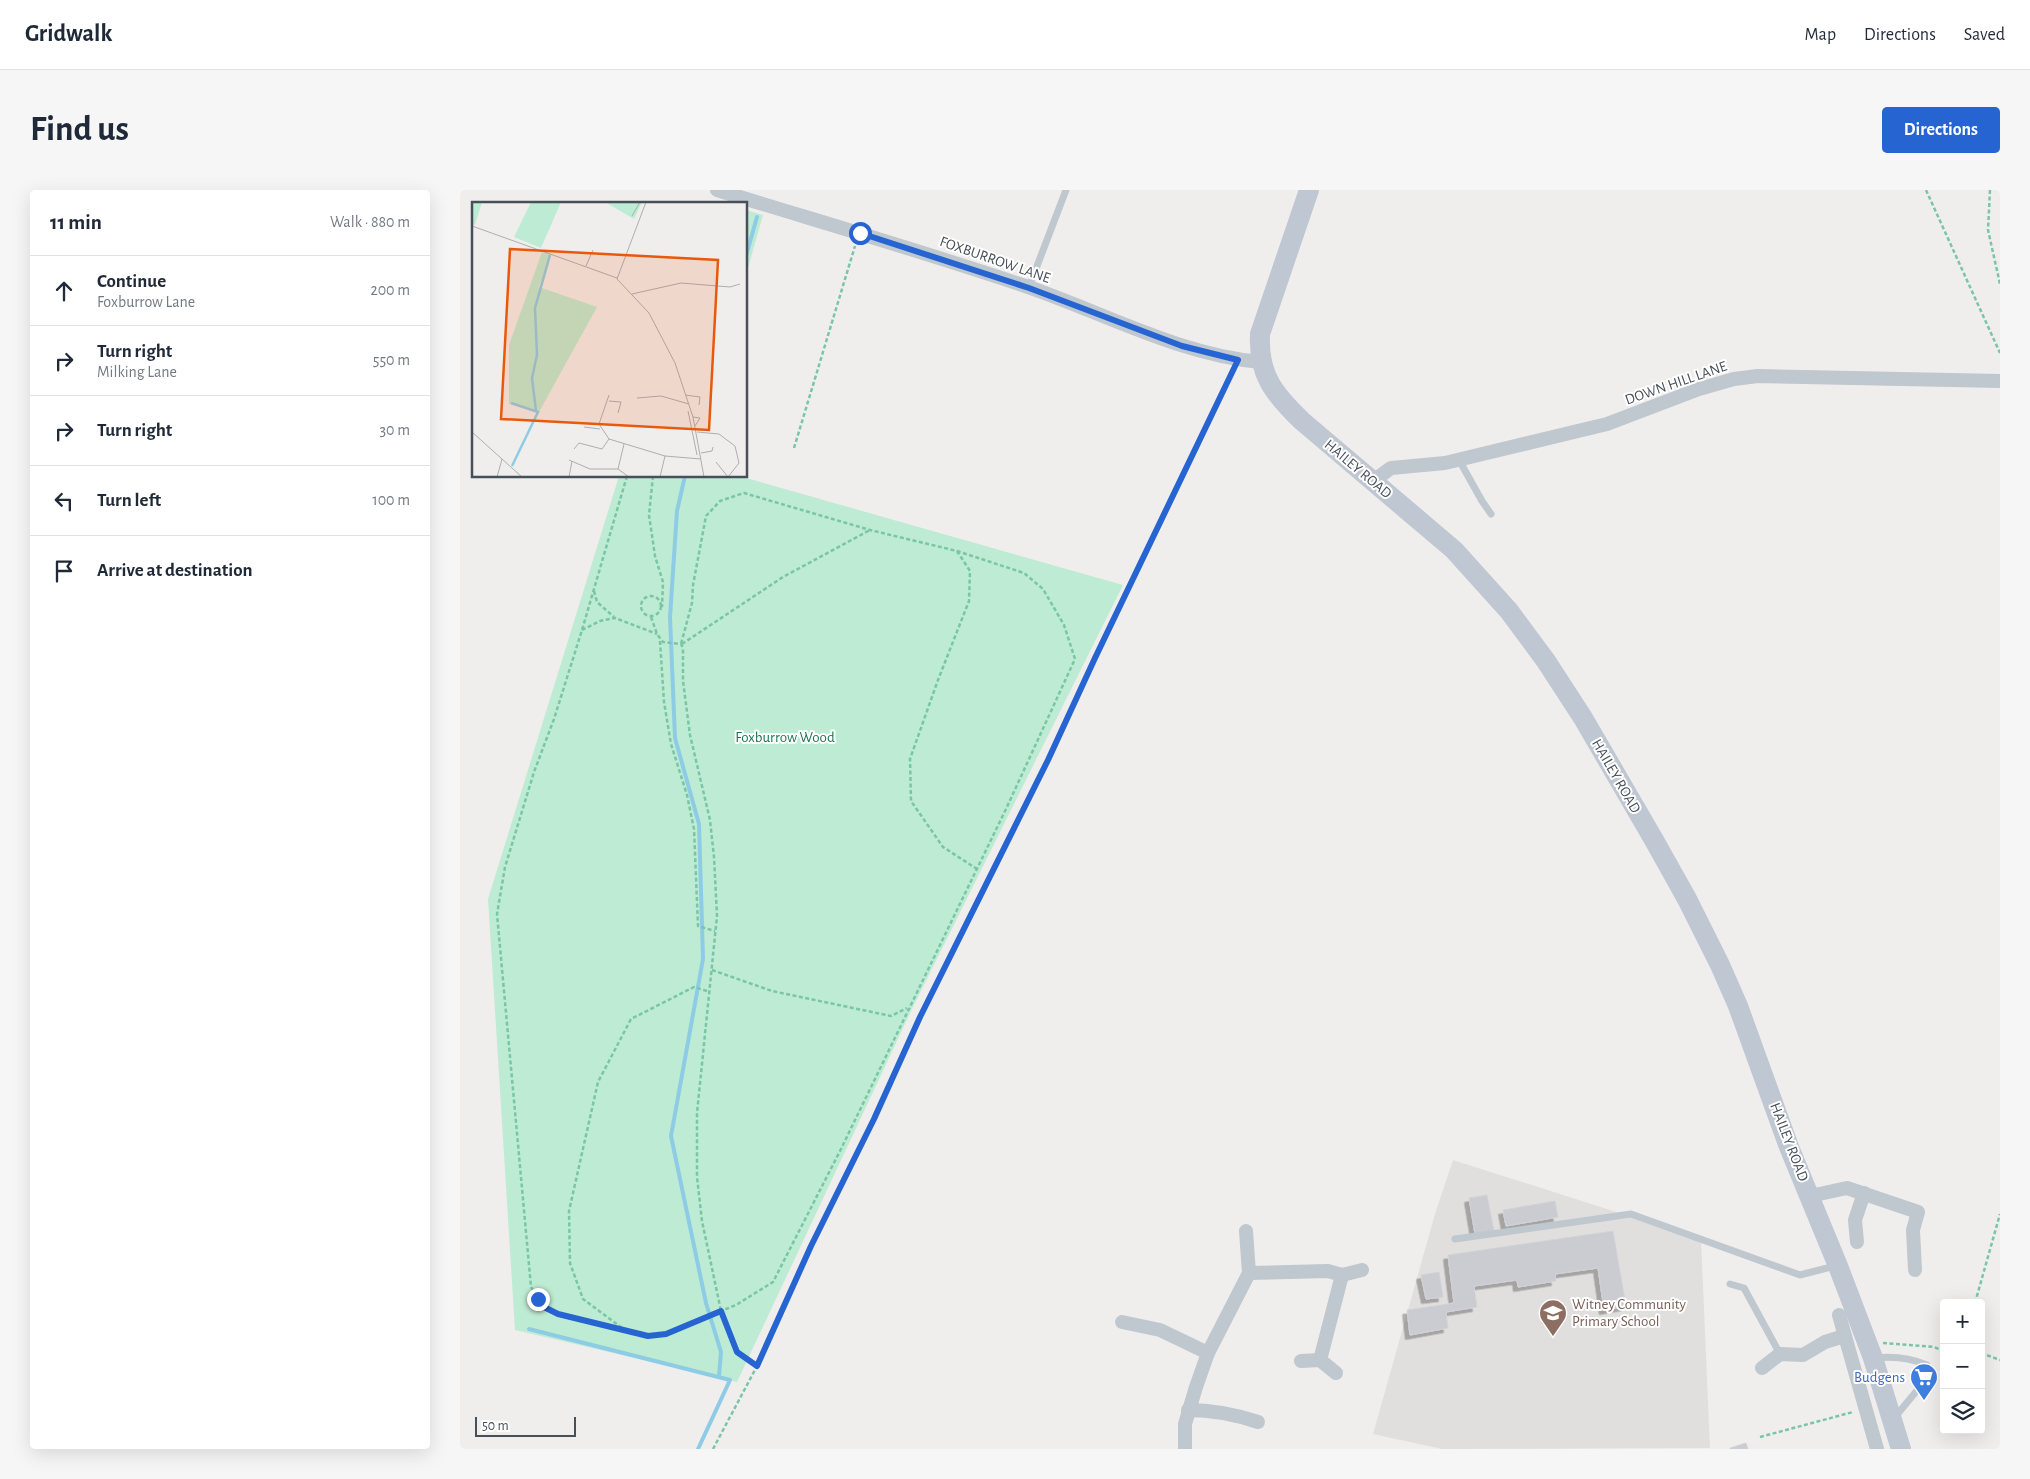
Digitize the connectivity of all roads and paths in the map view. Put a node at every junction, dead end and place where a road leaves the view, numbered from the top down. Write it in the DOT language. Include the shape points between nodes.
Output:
graph roads {
  1 [pos="718,190"];
  2 [pos="1066,190"];
  3 [pos="1309,190"];
  4 [pos="1926,190"];
  5 [pos="1990,190"];
  6 [pos="860,233"];
  7 [pos="2000,284"];
  8 [pos="1029,288"];
  9 [pos="2000,353"];
  10 [pos="1238,360"];
  11 [pos="1261,362"];
  12 [pos="2000,380"];
  13 [pos="794,448"];
  14 [pos="1459,460"];
  15 [pos="626,478"];
  16 [pos="654,478"];
  17 [pos="1373,481"];
  18 [pos="1491,514"];
  19 [pos="870,530"];
  20 [pos="956,551"];
  21 [pos="594,591"];
  22 [pos="662,607"];
  23 [pos="651,617"];
  24 [pos="615,618"];
  25 [pos="582,630"];
  26 [pos="657,634"];
  27 [pos="660,639"];
  28 [pos="679,644"];
  29 [pos="977,869"];
  30 [pos="716,931"];
  31 [pos="712,970"];
  32 [pos="710,992"];
  33 [pos="908,1008"];
  34 [pos="1864,1193"];
  35 [pos="1810,1196"];
  36 [pos="2000,1214"];
  37 [pos="1246,1231"];
  38 [pos="1455,1239"];
  39 [pos="1857,1242"];
  40 [pos="1838,1266"];
  41 [pos="1362,1270"];
  42 [pos="1915,1270"];
  43 [pos="1249,1273"];
  44 [pos="1342,1275"];
  45 [pos="1730,1284"];
  46 [pos="1976,1299"];
  47 [pos="721,1311"];
  48 [pos="1839,1315"];
  49 [pos="1122,1322"];
  50 [pos="623,1329"];
  51 [pos="1844,1336"];
  52 [pos="1940,1349"];
  53 [pos="1870,1350"];
  54 [pos="1208,1353"];
  55 [pos="1780,1354"];
  56 [pos="1985,1354"];
  57 [pos="1320,1360"];
  58 [pos="2000,1360"];
  59 [pos="1301,1362"];
  60 [pos="757,1366"];
  61 [pos="1762,1368"];
  62 [pos="1336,1373"];
  63 [pos="1867,1409"];
  64 [pos="1188,1410"];
  65 [pos="1258,1422"];
  66 [pos="1892,1422"];
  67 [pos="1760,1437"];
  68 [pos="713,1449"];
  69 [pos="1185,1449"];
  70 [pos="1877,1449"];
  71 [pos="1901,1449"];
  1 -- 6 [label="street, FOXBURROW LANE"];
  2 -- 8 [label="lane"];
  3 -- 11 [label="main road, HAILEY ROAD" via="1260,334"];
  4 -- 9 [label="path"];
  5 -- 7 [label="path" via="1988,230"];
  6 -- 8 [label="street, FOXBURROW LANE"];
  6 -- 13 [label="path"];
  8 -- 10 [label="street, FOXBURROW LANE" via="1182,346"];
  10 -- 11 [label="street, FOXBURROW LANE"];
  10 -- 60 [label="path" via="1048,760 920,1017"];
  11 -- 17 [label="main road, HAILEY ROAD" via="1264,374 1286,405"];
  12 -- 14 [label="street, DOWN HILL LANE" via="1758,376 1734,379 1607,424"];
  14 -- 17 [label="street, DOWN HILL LANE" via="1391,468"];
  14 -- 18 [label="lane"];
  15 -- 21 [label="path"];
  16 -- 22 [label="path" via="649,516 663,582"];
  17 -- 35 [label="main road, HAILEY ROAD" via="1454,550 1509,611 1582,718 1682,891 1720,965"];
  19 -- 20 [label="path"];
  19 -- 28 [label="path" via="783,577"];
  19 -- 28 [label="path" via="744,493 720,501 706,516 692,604"];
  20 -- 29 [label="path" via="970,571 969,601 910,759 911,801 943,847"];
  20 -- 29 [label="path" via="1024,573 1043,589 1064,625 1074,659"];
  21 -- 24 [label="path" via="596,602"];
  21 -- 25 [label="path"];
  22 -- 23 [label="path"];
  22 -- 23 [label="path" via="655,597 644,600 642,611"];
  23 -- 26 [label="path"];
  24 -- 25 [label="path"];
  24 -- 26 [label="path"];
  25 -- 50 [label="path" via="505,867 498,905 498,936 531,1287 542,1306 558,1314"];
  26 -- 27 [label="path"];
  27 -- 28 [label="path" via="667,644"];
  27 -- 30 [label="path" via="664,702 671,744 694,829 698,926"];
  28 -- 30 [label="path" via="683,648 683,681 690,735 708,813 714,857"];
  29 -- 33 [label="path"];
  30 -- 31 [label="path"];
  31 -- 32 [label="path"];
  31 -- 33 [label="path" via="772,991 892,1016"];
  32 -- 47 [label="path" via="697,1113 696,1154 702,1221"];
  32 -- 50 [label="path" via="694,987 631,1019 598,1082 569,1211 570,1263 582,1299"];
  33 -- 47 [label="path" via="773,1282"];
  34 -- 35 [label="street" via="1847,1188"];
  34 -- 39 [label="street" via="1855,1220"];
  34 -- 42 [label="street" via="1918,1212 1913,1230"];
  35 -- 40 [label="main road, HAILEY ROAD"];
  36 -- 46 [label="path"];
  37 -- 43 [label="street"];
  38 -- 40 [label="lane" via="1630,1214 1800,1275"];
  40 -- 53 [label="main road, HAILEY ROAD"];
  41 -- 44 [label="street"];
  43 -- 44 [label="street" via="1328,1271"];
  43 -- 54 [label="street"];
  44 -- 57 [label="street"];
  45 -- 55 [label="lane" via="1744,1288"];
  47 -- 50 [label="path" via="666,1334 648,1336"];
  47 -- 60 [label="path" via="737,1352"];
  48 -- 51 [label="street"];
  49 -- 54 [label="street" via="1160,1330"];
  51 -- 55 [label="street" via="1803,1355"];
  51 -- 63 [label="street"];
  52 -- 53 [label="path"];
  53 -- 66 [label="main road, HAILEY ROAD"];
  53 -- 66 [label="lane" via="1927,1365 1929,1376"];
  54 -- 64 [label="street"];
  55 -- 61 [label="street"];
  56 -- 58 [label="path"];
  57 -- 59 [label="street"];
  57 -- 62 [label="street"];
  60 -- 68 [label="path"];
  63 -- 67 [label="path"];
  63 -- 70 [label="street"];
  64 -- 65 [label="street" via="1215,1410"];
  64 -- 69 [label="street"];
  66 -- 71 [label="main road, HAILEY ROAD"];
}
